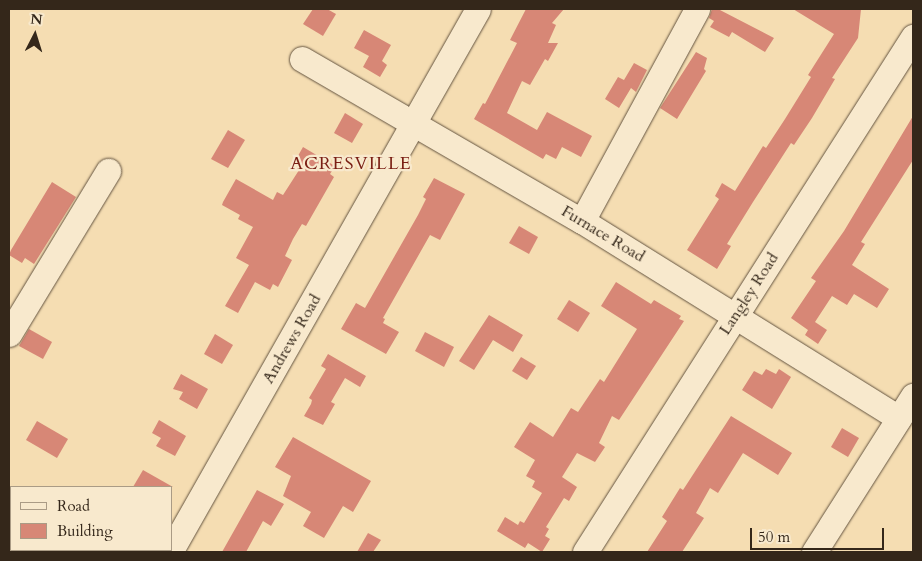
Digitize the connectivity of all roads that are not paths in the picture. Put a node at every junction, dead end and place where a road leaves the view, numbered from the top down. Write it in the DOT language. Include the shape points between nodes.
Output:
graph roads {
  1 [pos="478,9"];
  2 [pos="697,9"];
  3 [pos="913,36"];
  4 [pos="302,60"];
  5 [pos="413,125"];
  6 [pos="108,171"];
  7 [pos="582,221"];
  8 [pos="735,316"];
  9 [pos="9,334"];
  10 [pos="913,396"];
  11 [pos="899,418"];
  12 [pos="172,548"];
  13 [pos="585,552"];
  14 [pos="814,552"];
  1 -- 5 [label="street, Andrews Road"];
  2 -- 7 [label="street"];
  3 -- 8 [label="street, Langley Road"];
  4 -- 5 [label="street, Furnace Road"];
  5 -- 7 [label="street, Furnace Road"];
  5 -- 12 [label="street, Andrews Road"];
  6 -- 9 [label="street"];
  7 -- 8 [label="street, Furnace Road"];
  8 -- 11 [label="street, Furnace Road"];
  8 -- 13 [label="street, Langley Road"];
  10 -- 11 [label="street"];
  11 -- 14 [label="street"];
}
